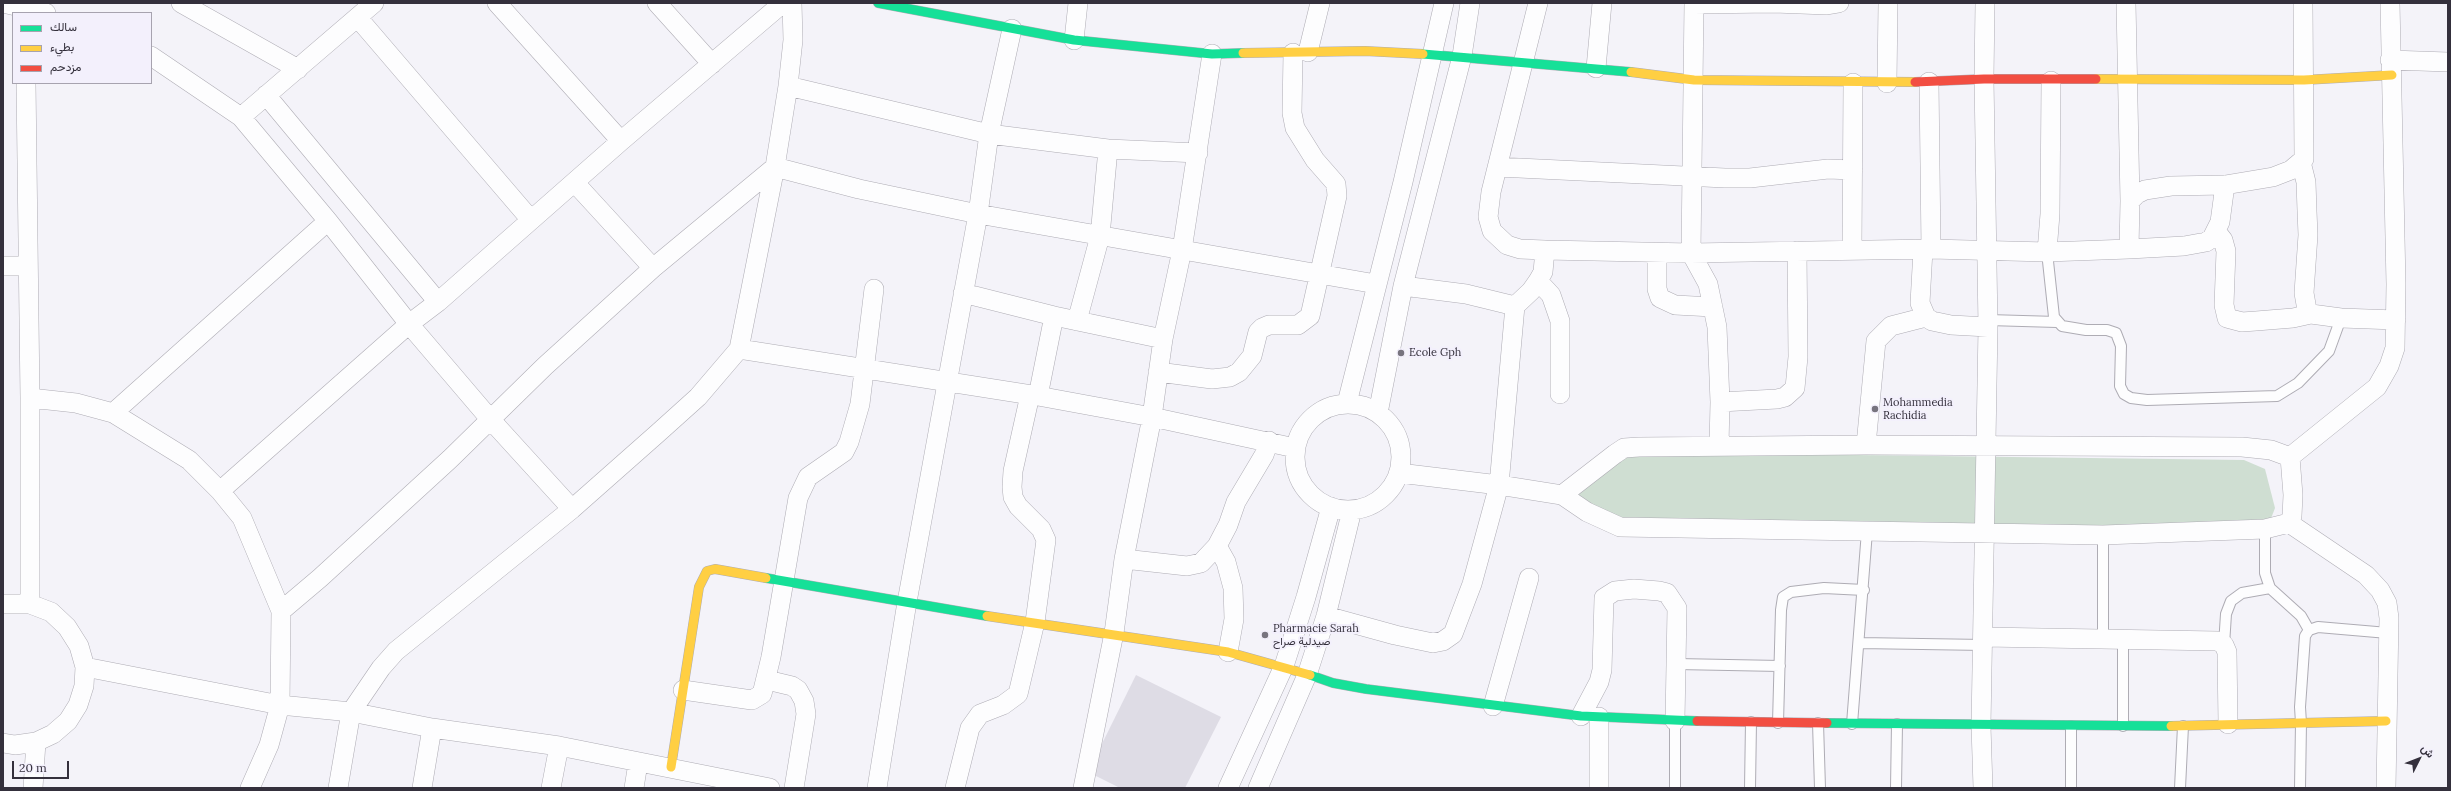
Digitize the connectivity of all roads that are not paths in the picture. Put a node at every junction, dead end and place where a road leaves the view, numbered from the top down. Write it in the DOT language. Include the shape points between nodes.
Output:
graph roads {
  1 [pos="3,3"];
  2 [pos="374,3"];
  3 [pos="497,3"];
  4 [pos="657,3"];
  5 [pos="784,3"];
  6 [pos="792,3"];
  7 [pos="878,3"];
  8 [pos="1078,3"];
  9 [pos="1320,3"];
  10 [pos="1444,3"];
  11 [pos="1470,3"];
  12 [pos="1538,3"];
  13 [pos="1602,3"];
  14 [pos="1694,3"];
  15 [pos="1774,3"];
  16 [pos="1839,3"];
  17 [pos="1888,3"];
  18 [pos="1985,3"];
  19 [pos="2126,3"];
  20 [pos="2303,3"];
  21 [pos="2390,3"];
  22 [pos="189,5"];
  23 [pos="24,8"];
  24 [pos="42,12"];
  25 [pos="358,18"];
  26 [pos="1012,29"];
  27 [pos="1074,40"];
  28 [pos="1301,52"];
  29 [pos="1212,54"];
  30 [pos="1433,55"];
  31 [pos="1462,56"];
  32 [pos="152,57"];
  33 [pos="1525,61"];
  34 [pos="2448,62"];
  35 [pos="712,64"];
  36 [pos="1596,68"];
  37 [pos="2391,68"];
  38 [pos="298,69"];
  39 [pos="1984,79"];
  40 [pos="2128,79"];
  41 [pos="1694,80"];
  42 [pos="2304,80"];
  43 [pos="2051,81"];
  44 [pos="1929,82"];
  45 [pos="1853,83"];
  46 [pos="1887,83"];
  47 [pos="26,84"];
  48 [pos="788,86"];
  49 [pos="266,95"];
  50 [pos="241,117"];
  51 [pos="989,134"];
  52 [pos="621,141"];
  53 [pos="1108,149"];
  54 [pos="1198,153"];
  55 [pos="2301,162"];
  56 [pos="775,167"];
  57 [pos="1498,167"];
  58 [pos="1853,170"];
  59 [pos="1692,177"];
  60 [pos="575,182"];
  61 [pos="2225,185"];
  62 [pos="2130,201"];
  63 [pos="978,214"];
  64 [pos="531,220"];
  65 [pos="328,221"];
  66 [pos="2216,231"];
  67 [pos="1100,236"];
  68 [pos="2129,249"];
  69 [pos="1182,250"];
  70 [pos="1545,250"];
  71 [pos="1852,250"];
  72 [pos="1927,250"];
  73 [pos="1988,250"];
  74 [pos="1797,251"];
  75 [pos="2047,252"];
  76 [pos="1657,253"];
  77 [pos="1691,253"];
  78 [pos="3,266"];
  79 [pos="28,266"];
  80 [pos="653,268"];
  81 [pos="1318,273"];
  82 [pos="1538,281"];
  83 [pos="1376,284"];
  84 [pos="1403,286"];
  85 [pos="874,289"];
  86 [pos="963,293"];
  87 [pos="438,302"];
  88 [pos="1515,306"];
  89 [pos="1713,308"];
  90 [pos="2311,314"];
  91 [pos="1054,316"];
  92 [pos="1926,317"];
  93 [pos="2341,318"];
  94 [pos="2396,320"];
  95 [pos="1077,322"];
  96 [pos="2057,322"];
  97 [pos="1988,323"];
  98 [pos="409,324"];
  99 [pos="1163,339"];
  100 [pos="739,349"];
  101 [pos="864,368"];
  102 [pos="1158,372"];
  103 [pos="947,381"];
  104 [pos="1560,394"];
  105 [pos="1034,395"];
  106 [pos="30,398"];
  107 [pos="1720,402"];
  108 [pos="1347,403"];
  109 [pos="112,413"];
  110 [pos="1378,413"];
  111 [pos="1152,417"];
  112 [pos="490,419"];
  113 [pos="1269,441"];
  114 [pos="1866,445"];
  115 [pos="1719,446"];
  116 [pos="1987,447"];
  117 [pos="1295,448"];
  118 [pos="2290,457"];
  119 [pos="1399,473"];
  120 [pos="1499,485"];
  121 [pos="220,491"];
  122 [pos="1562,495"];
  123 [pos="1331,507"];
  124 [pos="572,509"];
  125 [pos="1352,510"];
  126 [pos="2289,523"];
  127 [pos="2265,529"];
  128 [pos="1868,530"];
  129 [pos="1984,535"];
  130 [pos="2104,535"];
  131 [pos="1217,546"];
  132 [pos="1124,559"];
  133 [pos="1529,578"];
  134 [pos="784,580"];
  135 [pos="2270,588"];
  136 [pos="1864,590"];
  137 [pos="907,602"];
  138 [pos="3,604"];
  139 [pos="30,604"];
  140 [pos="281,611"];
  141 [pos="1326,616"];
  142 [pos="1035,622"];
  143 [pos="2309,630"];
  144 [pos="1114,633"];
  145 [pos="2388,633"];
  146 [pos="2103,638"];
  147 [pos="2123,638"];
  148 [pos="1984,641"];
  149 [pos="1860,643"];
  150 [pos="2224,645"];
  151 [pos="1228,652"];
  152 [pos="1677,664"];
  153 [pos="1284,666"];
  154 [pos="1780,666"];
  155 [pos="85,667"];
  156 [pos="1307,675"];
  157 [pos="767,680"];
  158 [pos="683,690"];
  159 [pos="280,705"];
  160 [pos="1493,706"];
  161 [pos="351,712"];
  162 [pos="1580,716"];
  163 [pos="1599,717"];
  164 [pos="1675,721"];
  165 [pos="2386,721"];
  166 [pos="1751,722"];
  167 [pos="1778,723"];
  168 [pos="1818,723"];
  169 [pos="2302,723"];
  170 [pos="1852,724"];
  171 [pos="1898,724"];
  172 [pos="2228,724"];
  173 [pos="1981,726"];
  174 [pos="2070,726"];
  175 [pos="2123,726"];
  176 [pos="2183,726"];
  177 [pos="432,728"];
  178 [pos="36,742"];
  179 [pos="3,744"];
  180 [pos="559,746"];
  181 [pos="638,762"];
  182 [pos="671,767"];
  183 [pos="765,787"];
  184 [pos="33,788"];
  185 [pos="250,788"];
  186 [pos="338,788"];
  187 [pos="422,788"];
  188 [pos="551,788"];
  189 [pos="634,788"];
  190 [pos="794,788"];
  191 [pos="878,788"];
  192 [pos="955,788"];
  193 [pos="1083,788"];
  194 [pos="1228,788"];
  195 [pos="1258,788"];
  196 [pos="1599,788"];
  197 [pos="1675,788"];
  198 [pos="1750,788"];
  199 [pos="1820,788"];
  200 [pos="1896,788"];
  201 [pos="1982,788"];
  202 [pos="2071,788"];
  203 [pos="2180,788"];
  204 [pos="2300,788"];
  205 [pos="2386,788"];
  1 -- 23 [label="street"];
  2 -- 25 [label="street"];
  3 -- 52 [label="street"];
  4 -- 35 [label="street"];
  5 -- 35 [label="street"];
  6 -- 48 [label="street" via="793,40"];
  7 -- 26 [label="street"];
  8 -- 27 [label="street"];
  9 -- 28 [label="street"];
  10 -- 30 [label="street"];
  11 -- 31 [label="street"];
  12 -- 33 [label="street"];
  13 -- 36 [label="street"];
  14 -- 15 [label="street"];
  14 -- 41 [label="street"];
  15 -- 16 [label="street"];
  17 -- 46 [label="street"];
  18 -- 39 [label="street"];
  19 -- 40 [label="street"];
  20 -- 42 [label="street"];
  21 -- 37 [label="street"];
  22 -- 38 [label="street"];
  23 -- 24 [label="street"];
  25 -- 38 [label="street"];
  25 -- 64 [label="street"];
  26 -- 27 [label="street"];
  26 -- 51 [label="street"];
  27 -- 29 [label="street"];
  28 -- 29 [label="street"];
  28 -- 30 [label="street" via="1365,51"];
  28 -- 81 [label="street" via="1292,113 1295,128 1315,160 1336,184 1335,213"];
  29 -- 54 [label="street"];
  30 -- 31 [label="street"];
  30 -- 83 [label="street"];
  31 -- 33 [label="street"];
  31 -- 84 [label="street"];
  32 -- 50 [label="street"];
  33 -- 36 [label="street"];
  33 -- 57 [label="street"];
  34 -- 37 [label="street"];
  35 -- 52 [label="street"];
  36 -- 41 [label="street"];
  37 -- 42 [label="street"];
  37 -- 94 [label="street"];
  38 -- 49 [label="street"];
  39 -- 43 [label="street"];
  39 -- 44 [label="street"];
  39 -- 73 [label="street"];
  40 -- 42 [label="street"];
  40 -- 43 [label="street"];
  40 -- 62 [label="street"];
  41 -- 45 [label="street"];
  41 -- 59 [label="street"];
  42 -- 55 [label="street" via="2305,153"];
  43 -- 75 [label="street" via="2050,214"];
  44 -- 46 [label="street"];
  44 -- 72 [label="street"];
  45 -- 46 [label="street"];
  45 -- 58 [label="street"];
  47 -- 79 [label="street"];
  48 -- 51 [label="street"];
  48 -- 56 [label="street"];
  49 -- 50 [label="street"];
  49 -- 87 [label="street"];
  50 -- 65 [label="street"];
  51 -- 53 [label="street"];
  51 -- 63 [label="street"];
  52 -- 60 [label="street"];
  53 -- 54 [label="street"];
  53 -- 67 [label="street"];
  54 -- 69 [label="street"];
  55 -- 61 [label="street" via="2291,170 2272,176"];
  55 -- 90 [label="street" via="2306,182 2308,235 2304,301"];
  56 -- 63 [label="street" via="859,189"];
  56 -- 80 [label="street"];
  56 -- 100 [label="street"];
  57 -- 59 [label="street"];
  57 -- 70 [label="street" via="1488,209 1492,231 1507,244 1520,249"];
  58 -- 59 [label="street" via="1828,169 1750,178"];
  58 -- 71 [label="street"];
  59 -- 77 [label="street"];
  60 -- 64 [label="street"];
  60 -- 80 [label="street"];
  61 -- 62 [label="street" via="2156,186 2137,194"];
  61 -- 66 [label="street" via="2222,215"];
  62 -- 68 [label="street"];
  63 -- 67 [label="street"];
  63 -- 86 [label="street"];
  64 -- 87 [label="street"];
  65 -- 98 [label="street"];
  65 -- 109 [label="street"];
  66 -- 68 [label="street" via="2212,238 2198,244"];
  66 -- 90 [label="street" via="2223,240 2226,251 2224,305 2227,318 2256,322"];
  67 -- 69 [label="street"];
  67 -- 95 [label="street"];
  68 -- 75 [label="street"];
  69 -- 81 [label="street"];
  69 -- 99 [label="street"];
  70 -- 76 [label="street"];
  70 -- 82 [label="street" via="1543,272"];
  71 -- 72 [label="street"];
  71 -- 74 [label="street"];
  72 -- 73 [label="street"];
  72 -- 92 [label="street" via="1920,303"];
  73 -- 75 [label="street"];
  73 -- 97 [label="street"];
  74 -- 77 [label="street"];
  74 -- 107 [label="street" via="1798,357 1795,388 1785,397 1777,399"];
  75 -- 96 [label="lane" via="2052,305"];
  76 -- 77 [label="street"];
  76 -- 89 [label="street" via="1657,289 1660,298 1675,305"];
  77 -- 89 [label="street" via="1708,284"];
  78 -- 79 [label="street"];
  79 -- 106 [label="street"];
  80 -- 112 [label="street"];
  81 -- 83 [label="street"];
  81 -- 102 [label="street" via="1310,316 1298,325 1268,325 1262,328 1258,332 1252,356 1239,372 1230,377 1212,379"];
  82 -- 88 [label="street"];
  82 -- 104 [label="street" via="1551,295 1560,321"];
  83 -- 108 [label="street"];
  84 -- 88 [label="street" via="1466,294"];
  84 -- 110 [label="street"];
  85 -- 101 [label="street"];
  86 -- 91 [label="street"];
  86 -- 103 [label="street"];
  87 -- 98 [label="street"];
  88 -- 120 [label="street"];
  89 -- 107 [label="street"];
  90 -- 93 [label="street"];
  91 -- 95 [label="street"];
  91 -- 105 [label="street"];
  92 -- 97 [label="street" via="1951,325"];
  92 -- 114 [label="street" via="1891,326 1876,341"];
  93 -- 94 [label="street"];
  93 -- 96 [label="lane" via="2329,351 2298,383 2277,396 2147,400 2131,398 2124,394 2120,386 2121,346 2116,333 2062,326"];
  94 -- 118 [label="street" via="2395,348 2380,383"];
  95 -- 99 [label="street"];
  96 -- 97 [label="lane"];
  97 -- 116 [label="street"];
  98 -- 112 [label="street"];
  98 -- 121 [label="street"];
  99 -- 102 [label="street"];
  100 -- 101 [label="street"];
  100 -- 124 [label="street" via="698,397"];
  101 -- 103 [label="street"];
  101 -- 134 [label="street" via="860,404 844,452 808,478 798,498"];
  102 -- 111 [label="street"];
  103 -- 105 [label="street"];
  103 -- 137 [label="street"];
  105 -- 111 [label="street"];
  105 -- 142 [label="street" via="1013,470 1012,487 1013,497 1018,506 1041,529 1046,540"];
  106 -- 109 [label="street" via="76,403"];
  106 -- 139 [label="street"];
  107 -- 115 [label="street"];
  108 -- 110 [label="street"];
  108 -- 117 [label="street" via="1318,412 1307,421 1299,434"];
  109 -- 121 [label="street" via="189,460"];
  110 -- 119 [label="street" via="1390,425 1398,440 1401,456"];
  111 -- 113 [label="street"];
  111 -- 132 [label="street"];
  112 -- 124 [label="street"];
  112 -- 140 [label="street" via="410,496"];
  113 -- 117 [label="street"];
  113 -- 131 [label="street" via="1264,455 1236,502"];
  114 -- 115 [label="street"];
  114 -- 116 [label="street"];
  115 -- 122 [label="street" via="1624,448 1606,459"];
  116 -- 118 [label="street" via="2242,447 2271,450"];
  116 -- 129 [label="street"];
  117 -- 123 [label="street" via="1294,463 1302,484 1317,501"];
  118 -- 126 [label="street" via="2293,495"];
  119 -- 120 [label="street"];
  119 -- 125 [label="street" via="1392,487 1381,498 1367,507"];
  120 -- 122 [label="street"];
  120 -- 141 [label="street" via="1472,584 1453,634 1443,641 1427,642"];
  121 -- 140 [label="street" via="242,518"];
  122 -- 128 [label="street" via="1587,512 1620,527"];
  123 -- 125 [label="street"];
  123 -- 153 [label="street"];
  124 -- 161 [label="street" via="396,651 369,683"];
  125 -- 141 [label="street"];
  126 -- 127 [label="street"];
  126 -- 145 [label="street" via="2366,575 2380,590 2387,603"];
  127 -- 130 [label="street"];
  127 -- 135 [label="lane" via="2265,573"];
  128 -- 129 [label="street"];
  128 -- 136 [label="lane"];
  129 -- 130 [label="street"];
  129 -- 148 [label="street"];
  130 -- 146 [label="lane"];
  131 -- 132 [label="street" via="1201,563 1194,565"];
  131 -- 151 [label="street" via="1226,562 1233,588 1234,619"];
  132 -- 144 [label="street"];
  133 -- 160 [label="street"];
  134 -- 137 [label="street"];
  134 -- 157 [label="street"];
  134 -- 158 [label="street" via="715,569 707,571 698,587"];
  135 -- 143 [label="lane" via="2301,616"];
  135 -- 150 [label="lane" via="2242,593 2231,601 2226,614"];
  136 -- 149 [label="lane"];
  136 -- 154 [label="lane" via="1824,588 1787,594 1781,603"];
  137 -- 142 [label="street"];
  137 -- 191 [label="street"];
  138 -- 139 [label="street"];
  139 -- 155 [label="street" via="51,612 68,627 79,646"];
  140 -- 159 [label="street"];
  141 -- 156 [label="street"];
  142 -- 144 [label="street"];
  142 -- 192 [label="street" via="1018,694 1003,705 980,714 970,728"];
  143 -- 145 [label="lane" via="2318,627"];
  143 -- 169 [label="lane" via="2302,650"];
  144 -- 151 [label="street"];
  144 -- 193 [label="street"];
  145 -- 165 [label="street"];
  146 -- 147 [label="street"];
  146 -- 148 [label="street"];
  147 -- 150 [label="street" via="2208,639"];
  147 -- 175 [label="lane"];
  148 -- 149 [label="lane"];
  148 -- 173 [label="street"];
  149 -- 170 [label="lane"];
  150 -- 172 [label="street" via="2227,652"];
  151 -- 153 [label="street"];
  152 -- 154 [label="lane"];
  152 -- 162 [label="street" via="1677,608 1670,597 1659,591 1624,589 1609,593 1604,598 1603,606 1602,670 1599,682"];
  152 -- 164 [label="street"];
  153 -- 156 [label="street"];
  153 -- 194 [label="street"];
  154 -- 167 [label="lane"];
  155 -- 159 [label="street"];
  155 -- 178 [label="street" via="84,686 78,705 68,721 53,734"];
  156 -- 160 [label="street" via="1366,689"];
  156 -- 195 [label="street"];
  157 -- 158 [label="street" via="762,694 752,700"];
  157 -- 190 [label="street" via="792,686 798,690 804,701 806,714"];
  158 -- 182 [label="street"];
  159 -- 161 [label="street"];
  159 -- 185 [label="street" via="269,745"];
  160 -- 162 [label="street"];
  161 -- 177 [label="street"];
  161 -- 186 [label="street"];
  162 -- 163 [label="street"];
  163 -- 164 [label="street"];
  163 -- 196 [label="street"];
  164 -- 166 [label="street"];
  164 -- 197 [label="lane"];
  165 -- 169 [label="street"];
  165 -- 205 [label="street"];
  166 -- 167 [label="street"];
  166 -- 198 [label="lane"];
  167 -- 168 [label="street"];
  168 -- 170 [label="street"];
  168 -- 199 [label="lane"];
  169 -- 172 [label="street"];
  169 -- 204 [label="lane"];
  170 -- 171 [label="street"];
  171 -- 173 [label="street"];
  171 -- 200 [label="lane"];
  172 -- 176 [label="street"];
  173 -- 174 [label="street"];
  173 -- 201 [label="street"];
  174 -- 175 [label="street"];
  174 -- 202 [label="lane"];
  175 -- 176 [label="street"];
  176 -- 203 [label="lane"];
  177 -- 180 [label="street"];
  177 -- 187 [label="street"];
  178 -- 179 [label="street"];
  178 -- 184 [label="street"];
  180 -- 181 [label="street"];
  180 -- 188 [label="street"];
  181 -- 182 [label="street"];
  181 -- 189 [label="street"];
  182 -- 183 [label="street"];
}
